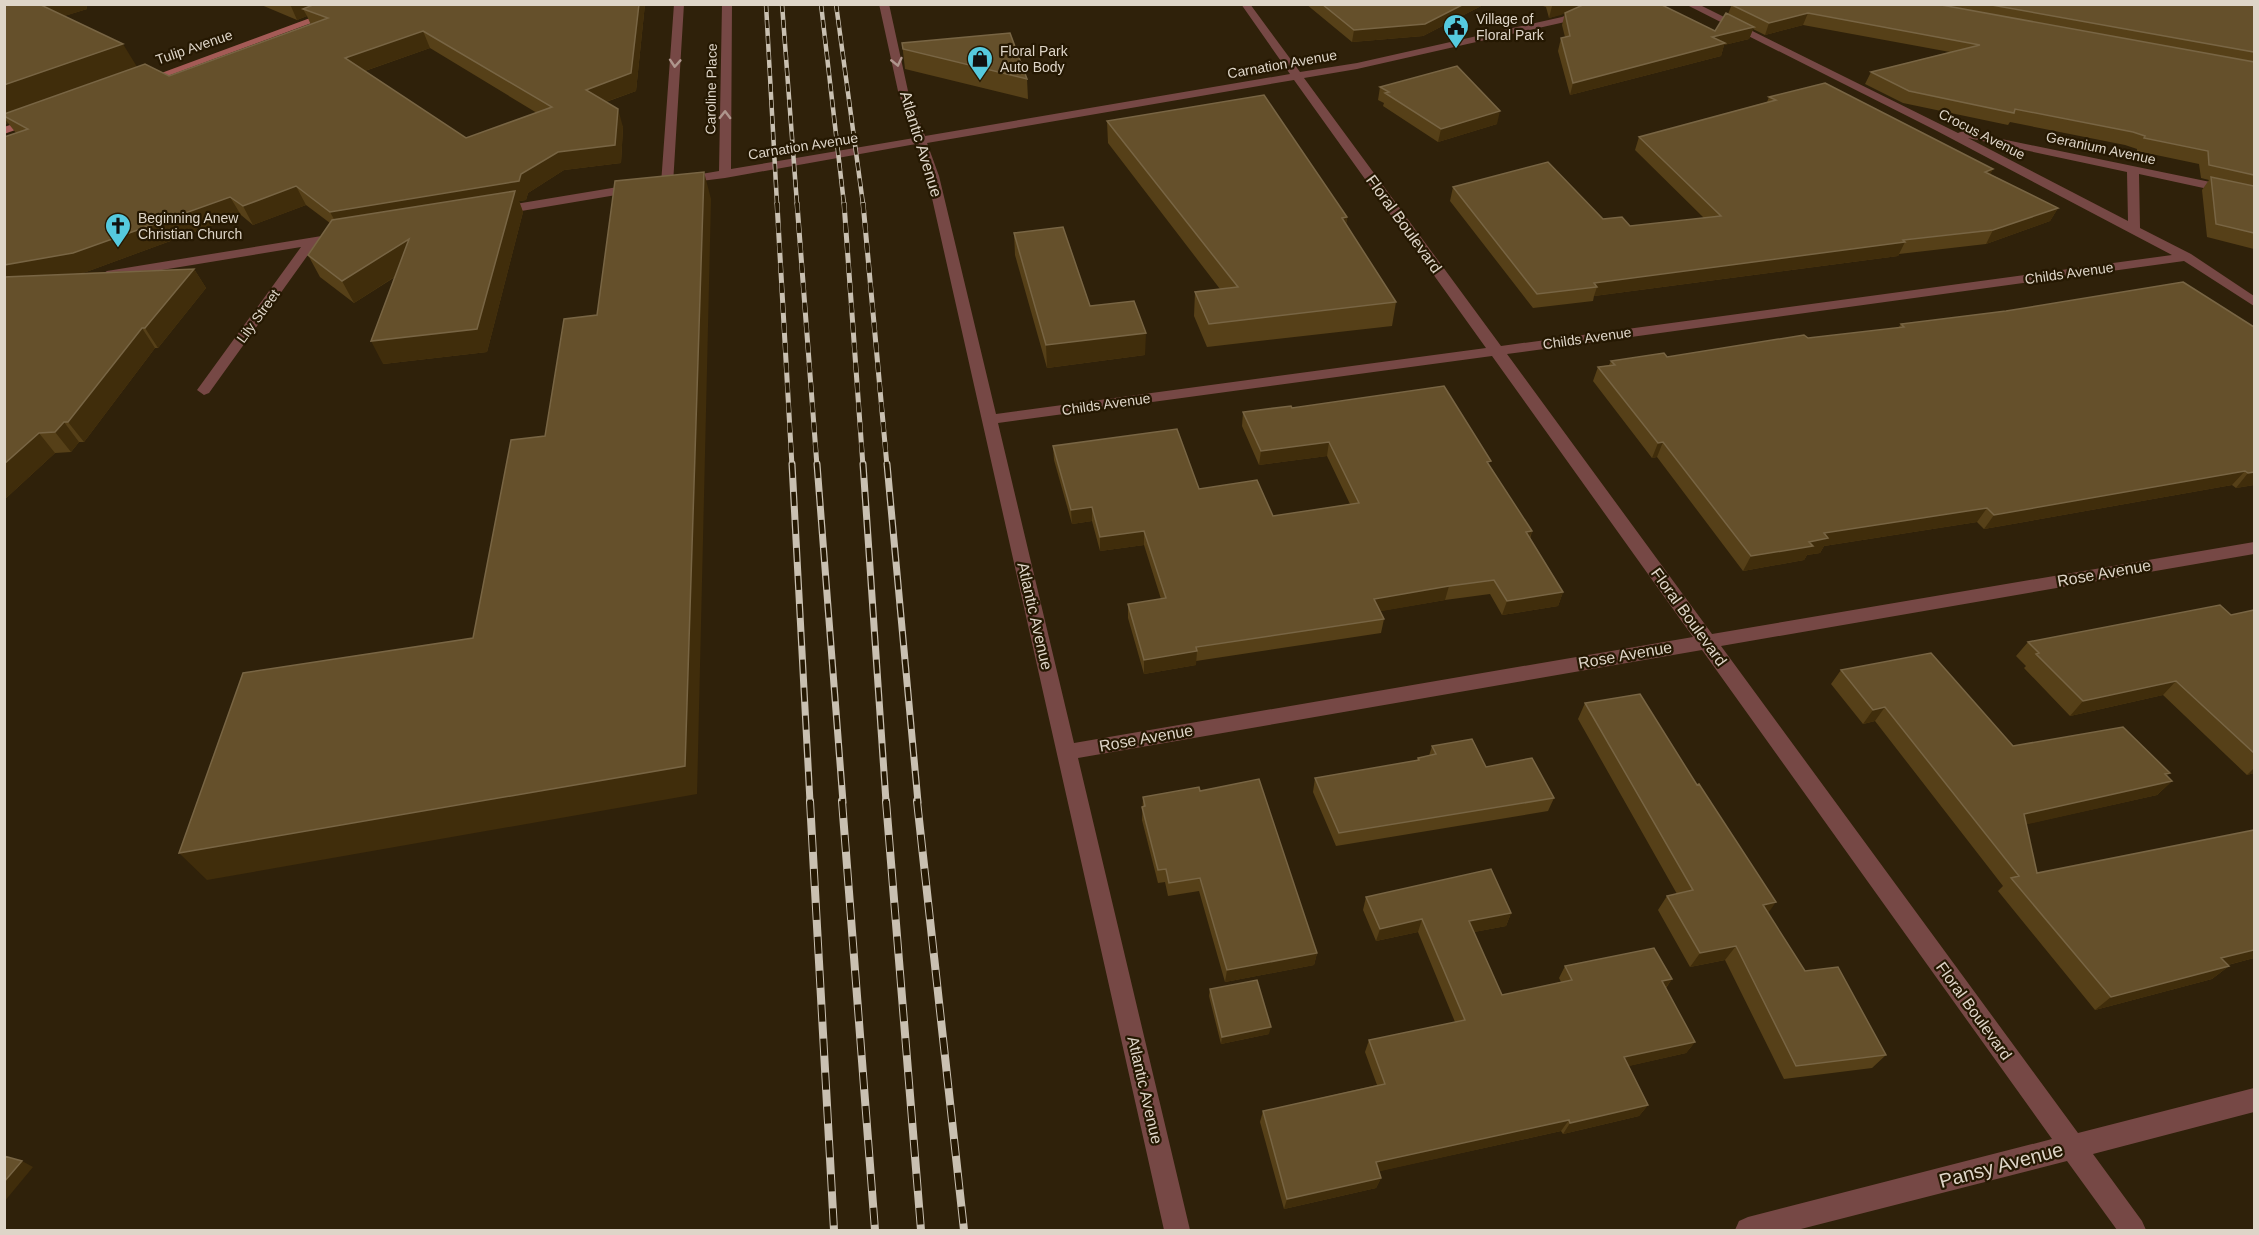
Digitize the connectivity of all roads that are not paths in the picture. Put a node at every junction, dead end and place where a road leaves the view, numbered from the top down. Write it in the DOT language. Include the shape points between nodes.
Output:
graph roads {
  1 [pos="359,4"];
  2 [pos="679,4"];
  3 [pos="727,4"];
  4 [pos="884,4"];
  5 [pos="1245,4"];
  6 [pos="1601,4"];
  7 [pos="1689,4"];
  8 [pos="1297,76"];
  9 [pos="134,84"];
  10 [pos="48,115"];
  11 [pos="1941,129"];
  12 [pos="4,131"];
  13 [pos="922,142"];
  14 [pos="2133,170"];
  15 [pos="725,174"];
  16 [pos="656,185"];
  17 [pos="2254,195"];
  18 [pos="481,214"];
  19 [pos="2134,230"];
  20 [pos="356,234"];
  21 [pos="311,242"];
  22 [pos="2186,257"];
  23 [pos="99,276"];
  24 [pos="2254,302"];
  25 [pos="1496,350"];
  26 [pos="204,390"];
  27 [pos="989,418"];
  28 [pos="2254,548"];
  29 [pos="1706,640"];
  30 [pos="1066,752"];
  31 [pos="2254,1100"];
  32 [pos="2072,1146"];
  33 [pos="1177,1230"];
  34 [pos="1748,1230"];
  35 [pos="2133,1230"];
  1 -- 9 [label="main road, Tulip Avenue"];
  2 -- 16 [label="street, one-way"];
  15 -- 3 [label="street, Caroline Place, one-way"];
  4 -- 13 [label="street, Atlantic Avenue, one-way" via="903,91"];
  5 -- 8 [label="street, Floral Boulevard"];
  6 -- 8 [label="street, Carnation Avenue" via="1565,19"];
  7 -- 11 [label="street, Crocus Avenue"];
  8 -- 13 [label="street, Carnation Avenue"];
  8 -- 25 [label="street, Floral Boulevard"];
  10 -- 12 [label="main road"];
  11 -- 14 [label="street, Geranium Avenue"];
  11 -- 19 [label="street, Crocus Avenue"];
  13 -- 15 [label="street, Carnation Avenue"];
  13 -- 27 [label="street, Atlantic Avenue"];
  14 -- 17 [label="street, Geranium Avenue"];
  14 -- 19 [label="street"];
  15 -- 16 [label="street, Carnation Avenue"];
  16 -- 18 [label="street, Carnation Avenue"];
  19 -- 22 [label="street, Crocus Avenue"];
  20 -- 21 [label="street"];
  21 -- 23 [label="street"];
  21 -- 26 [label="street, Lily Street"];
  22 -- 24 [label="street, Crocus Avenue"];
  22 -- 25 [label="street, Childs Avenue"];
  25 -- 27 [label="street, Childs Avenue"];
  25 -- 29 [label="street, Floral Boulevard"];
  27 -- 30 [label="street, Atlantic Avenue"];
  28 -- 29 [label="street, Rose Avenue"];
  29 -- 30 [label="street, Rose Avenue"];
  29 -- 32 [label="street, Floral Boulevard"];
  30 -- 33 [label="street, Atlantic Avenue"];
  31 -- 32 [label="street, Pansy Avenue"];
  32 -- 34 [label="street, Pansy Avenue"];
  32 -- 35 [label="street, Floral Boulevard"];
}
